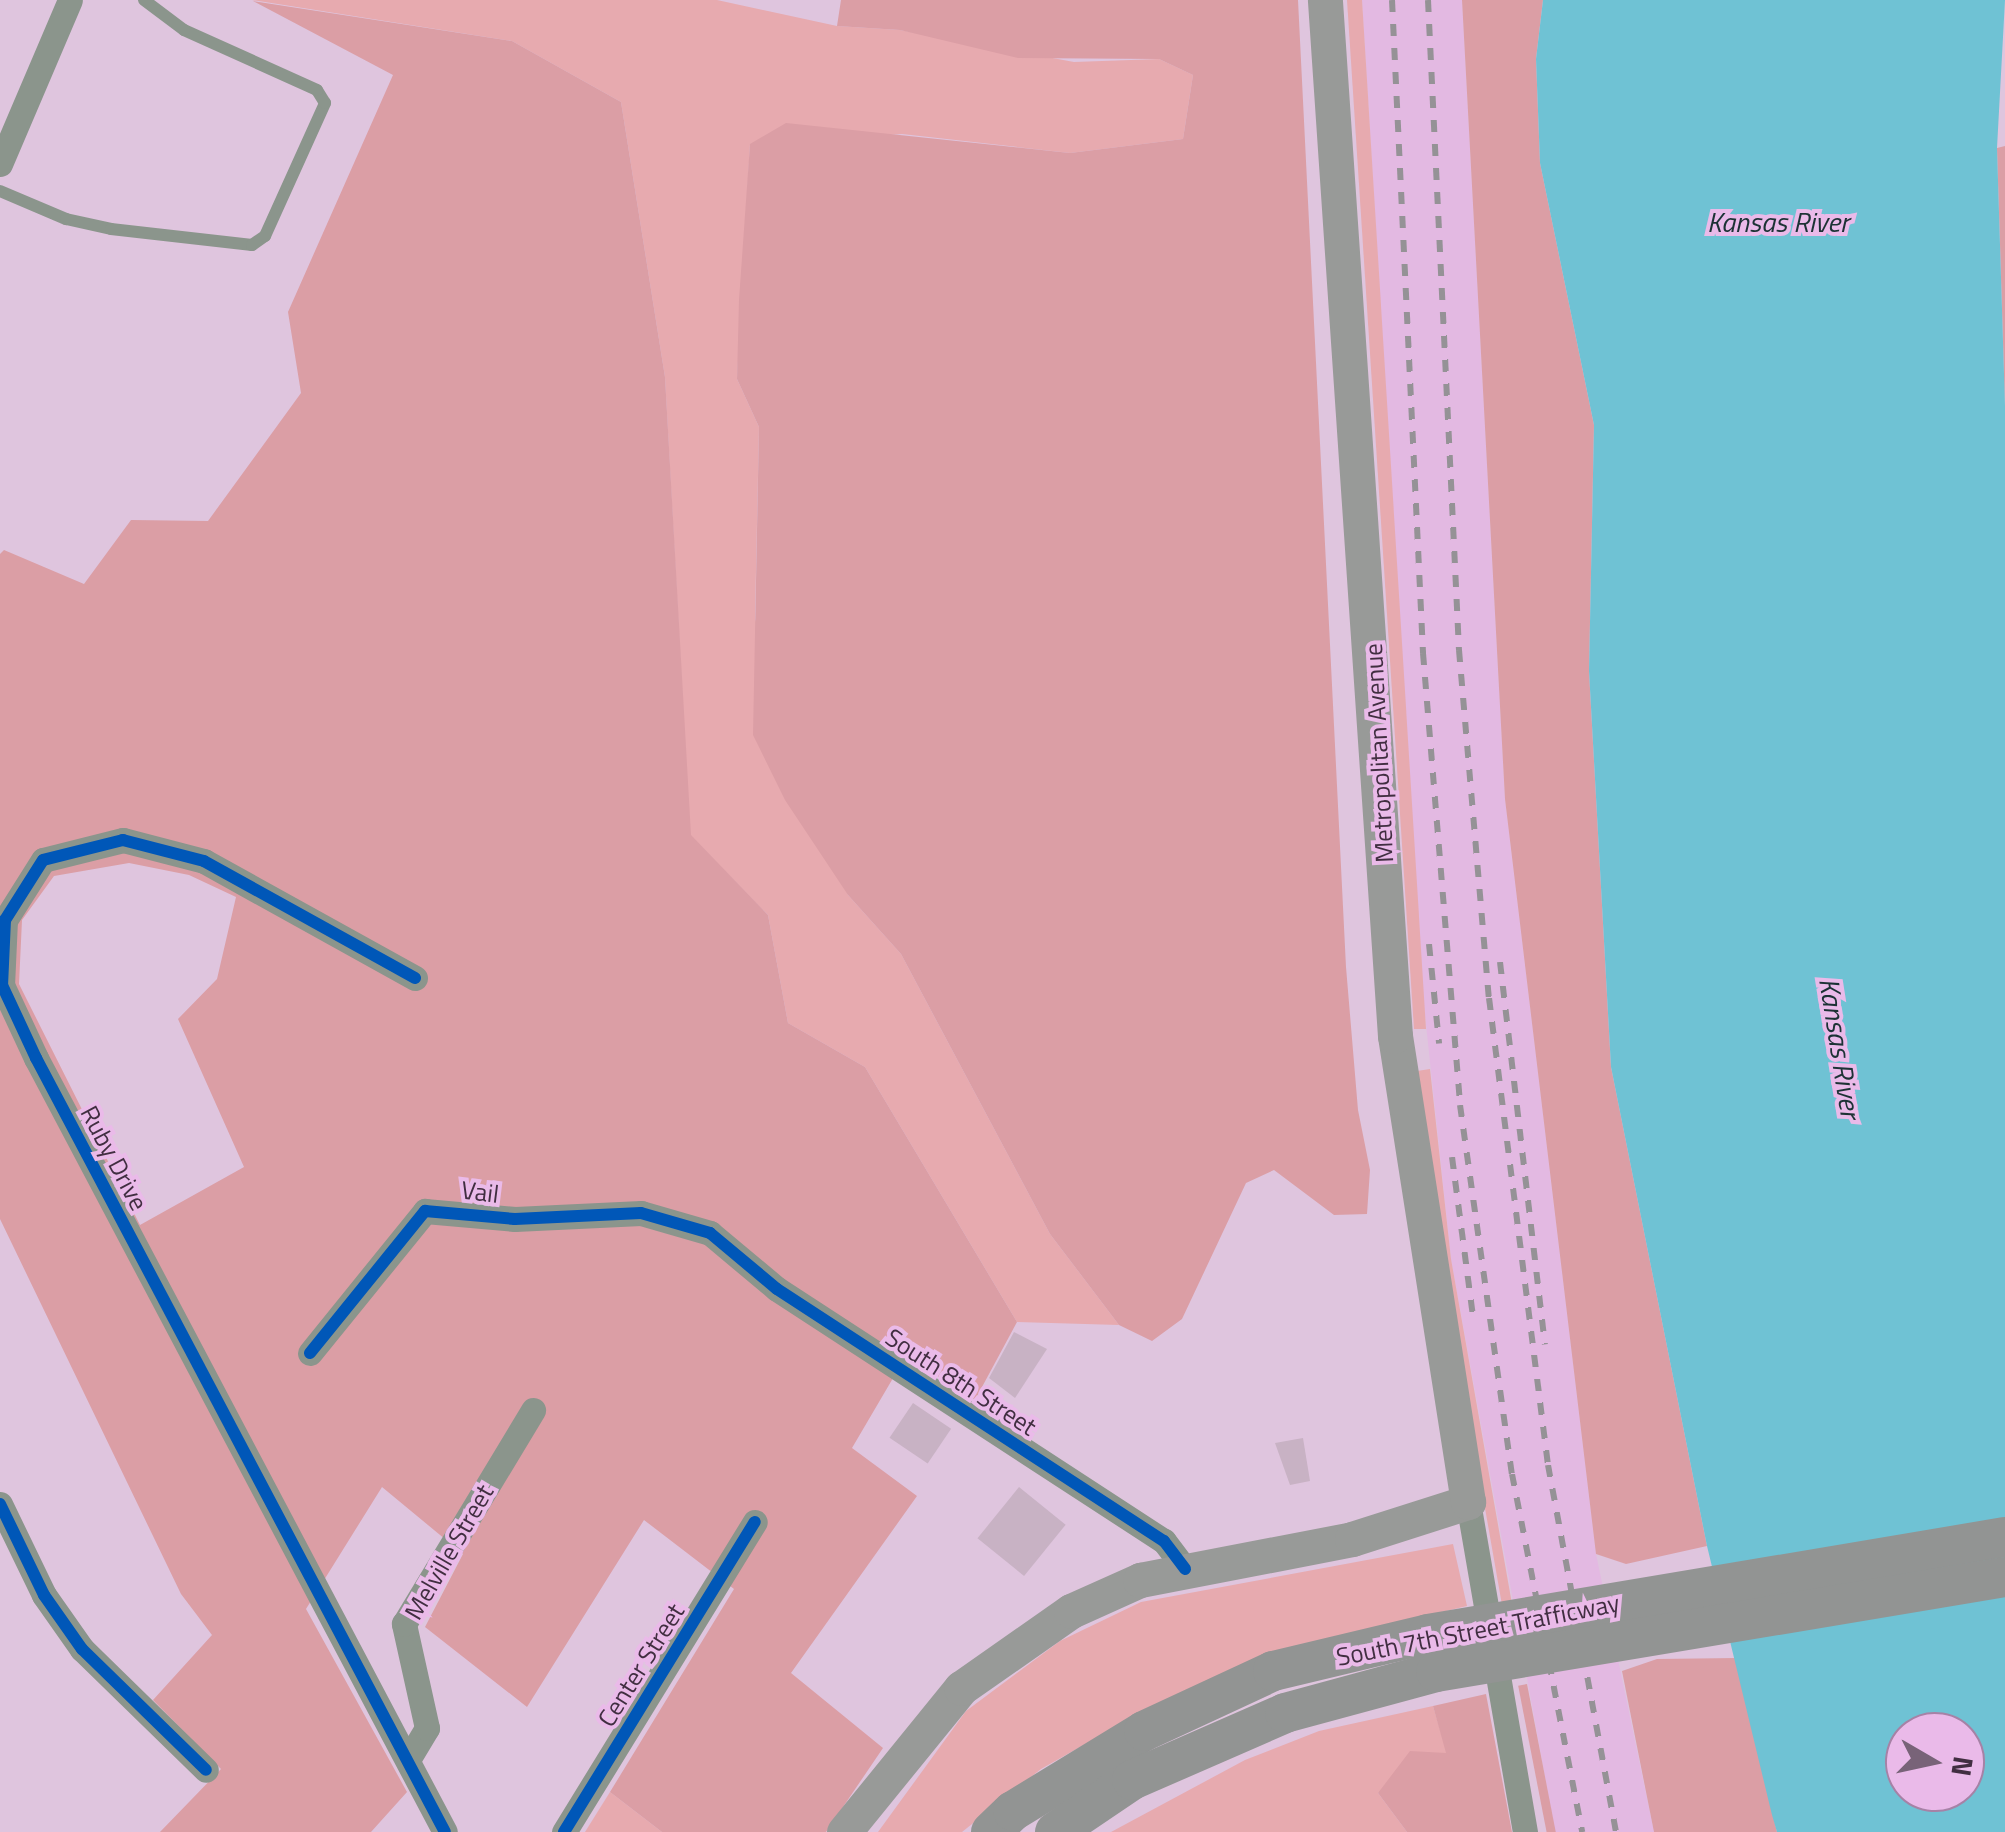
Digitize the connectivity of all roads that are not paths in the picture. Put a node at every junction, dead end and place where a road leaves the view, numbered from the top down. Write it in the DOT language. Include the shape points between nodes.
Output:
graph roads {
  1 [pos="70,0"];
  2 [pos="144,0"];
  3 [pos="1326,0"];
  4 [pos="8,126"];
  5 [pos="0,164"];
  6 [pos="0,191"];
  7 [pos="415,978"];
  8 [pos="710,1232"];
  9 [pos="310,1354"];
  10 [pos="534,1410"];
  11 [pos="1468,1502"];
  12 [pos="0,1504"];
  13 [pos="756,1522"];
  14 [pos="2005,1537"];
  15 [pos="1185,1568"];
  16 [pos="2005,1577"];
  17 [pos="1432,1653"];
  18 [pos="409,1758"];
  19 [pos="206,1770"];
  20 [pos="445,1832"];
  21 [pos="564,1832"];
  22 [pos="844,1832"];
  23 [pos="991,1832"];
  24 [pos="1055,1832"];
  25 [pos="1525,1832"];
  1 -- 4 [label="street"];
  2 -- 6 [label="lane" via="184,30 317,90 324,103 265,236 252,245 111,228 66,219"];
  3 -- 11 [label="main road, Metropolitan Avenue" via="1396,1036"];
  4 -- 5 [label="street"];
  7 -- 18 [label="street, Ruby Drive" via="204,861 123,840 44,860 5,920 2,985 36,1058"];
  8 -- 9 [label="street, Vail" via="641,1213 515,1219 425,1211"];
  8 -- 15 [label="street, South 8th Street" via="777,1289 1164,1542"];
  10 -- 18 [label="street, Melville Street" via="404,1624 427,1728"];
  11 -- 15 [label="main road" via="1352,1539"];
  11 -- 25 [label="street, Metropolitan Avenue"];
  12 -- 19 [label="street" via="44,1595 82,1649"];
  13 -- 21 [label="street, Center Street"];
  14 -- 17 [label="main road, South 7th Street Trafficway, bridge"];
  15 -- 22 [label="main road" via="1103,1594 989,1664 932,1718"];
  16 -- 17 [label="main road, South 7th Street Trafficway, bridge"];
  17 -- 23 [label="main road, South 7th Street Trafficway" via="1272,1671 1144,1732 1013,1811"];
  17 -- 24 [label="main road, South 7th Street Trafficway" via="1132,1780"];
  18 -- 20 [label="street, Ruby Drive"];
}
